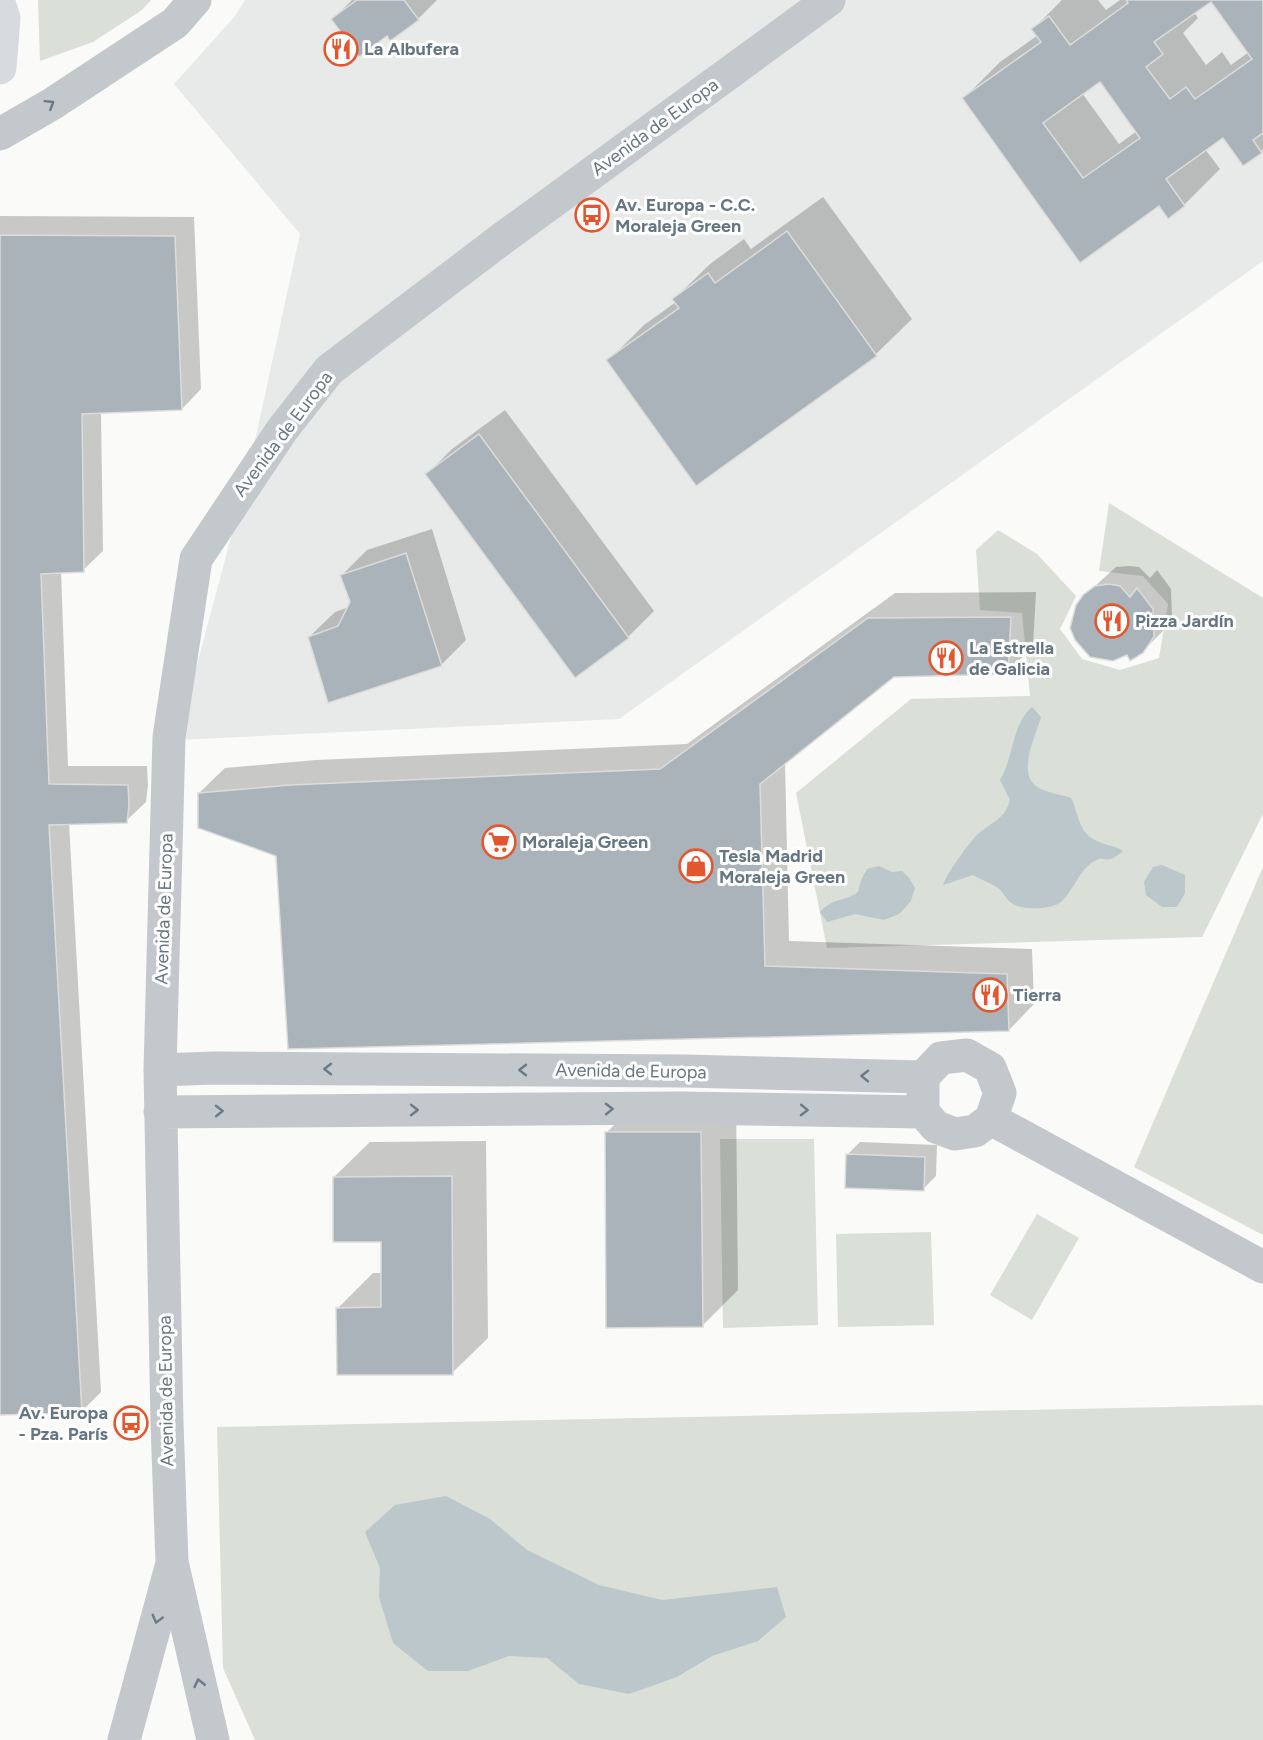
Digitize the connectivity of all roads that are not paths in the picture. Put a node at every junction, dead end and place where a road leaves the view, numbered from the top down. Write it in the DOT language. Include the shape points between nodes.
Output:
graph roads {
  1 [pos="195,0"];
  2 [pos="829,0"];
  3 [pos="0,6"];
  4 [pos="0,68"];
  5 [pos="0,134"];
  6 [pos="160,1070"];
  7 [pos="923,1077"];
  8 [pos="923,1112"];
  9 [pos="160,1113"];
  10 [pos="991,1119"];
  11 [pos="1263,1267"];
  12 [pos="172,1562"];
  13 [pos="124,1740"];
  14 [pos="213,1740"];
  5 -- 1 [label="street, one-way" via="175,23"];
  2 -- 6 [label="street, Avenida de Europa" via="329,370 282,430 196,559 169,737"];
  3 -- 4 [label="main road" via="4,18"];
  7 -- 6 [label="street, Avenida de Europa, one-way" via="674,1071"];
  6 -- 9 [label="street, Avenida de Europa"];
  7 -- 8 [label="street"];
  7 -- 10 [label="street" via="941,1058 967,1055 990,1068 1000,1093"];
  9 -- 8 [label="street, Avenida de Europa, one-way" via="681,1108"];
  8 -- 10 [label="street" via="936,1127 955,1134 975,1131"];
  9 -- 12 [label="street, Avenida de Europa"];
  10 -- 11 [label="street"];
  12 -- 13 [label="street, Avenida de Europa, one-way"];
  14 -- 12 [label="street, Avenida de Europa, one-way"];
}
